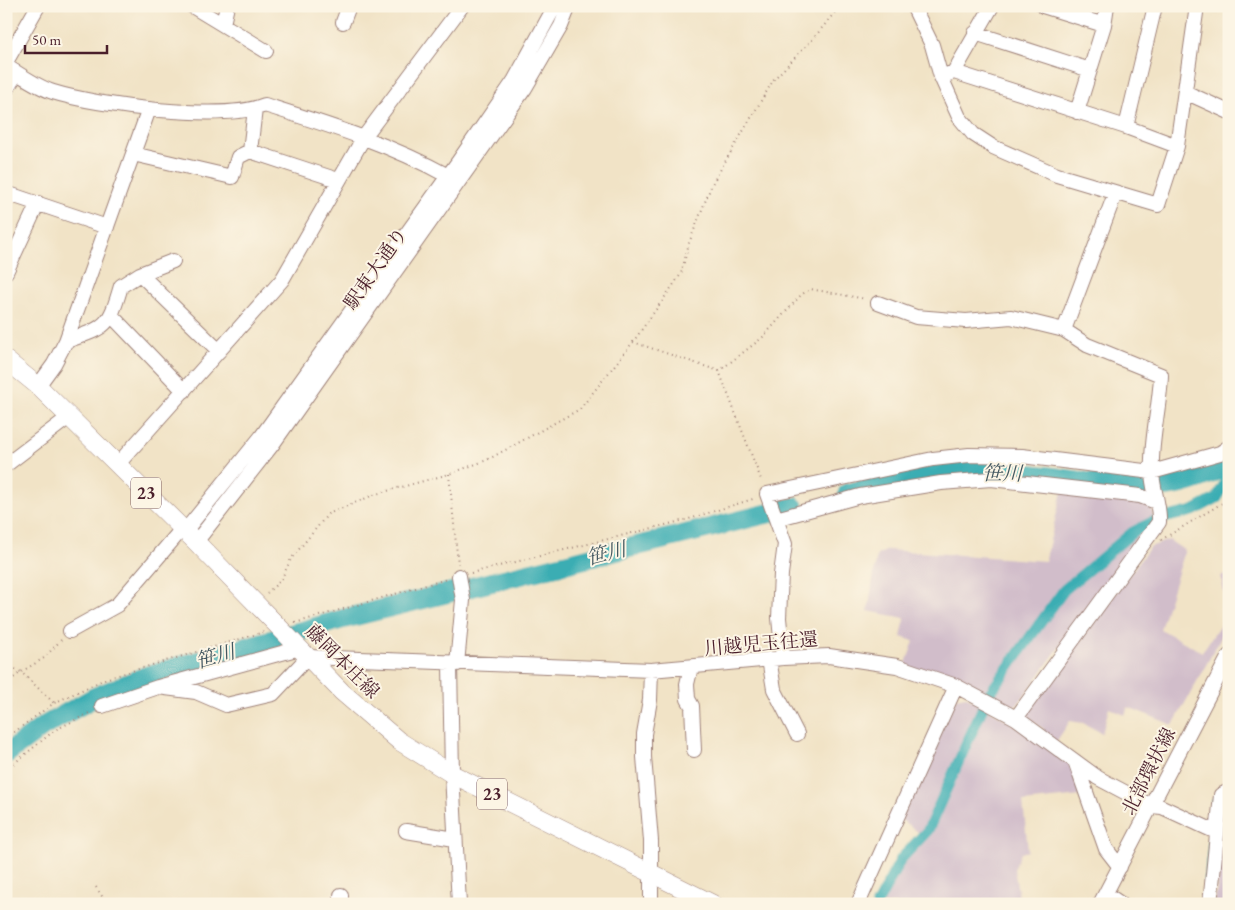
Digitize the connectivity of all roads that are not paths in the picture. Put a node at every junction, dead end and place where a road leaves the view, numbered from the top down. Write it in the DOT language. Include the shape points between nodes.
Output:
graph roads {
  1 [pos="38,6"];
  2 [pos="192,6"];
  3 [pos="227,6"];
  4 [pos="349,6"];
  5 [pos="462,6"];
  6 [pos="555,6"];
  7 [pos="569,6"];
  8 [pos="913,6"];
  9 [pos="992,6"];
  10 [pos="1043,6"];
  11 [pos="1107,6"];
  12 [pos="1155,6"];
  13 [pos="1197,6"];
  14 [pos="343,22"];
  15 [pos="222,24"];
  16 [pos="1104,25"];
  17 [pos="975,32"];
  18 [pos="266,51"];
  19 [pos="6,62"];
  20 [pos="12,70"];
  21 [pos="1090,70"];
  22 [pos="947,75"];
  23 [pos="6,90"];
  24 [pos="1185,92"];
  25 [pos="149,109"];
  26 [pos="255,109"];
  27 [pos="1077,112"];
  28 [pos="1229,112"];
  29 [pos="1126,128"];
  30 [pos="364,137"];
  31 [pos="1177,146"];
  32 [pos="250,151"];
  33 [pos="133,154"];
  34 [pos="448,176"];
  35 [pos="338,180"];
  36 [pos="6,193"];
  37 [pos="1115,194"];
  38 [pos="38,203"];
  39 [pos="107,227"];
  40 [pos="174,261"];
  41 [pos="6,272"];
  42 [pos="140,274"];
  43 [pos="878,303"];
  44 [pos="112,316"];
  45 [pos="1064,330"];
  46 [pos="66,341"];
  47 [pos="219,351"];
  48 [pos="6,360"];
  49 [pos="38,386"];
  50 [pos="184,391"];
  51 [pos="69,417"];
  52 [pos="1229,447"];
  53 [pos="6,465"];
  54 [pos="117,465"];
  55 [pos="1152,472"];
  56 [pos="1156,498"];
  57 [pos="776,519"];
  58 [pos="188,534"];
  59 [pos="459,576"];
  60 [pos="70,632"];
  61 [pos="302,650"];
  62 [pos="1229,656"];
  63 [pos="783,658"];
  64 [pos="768,659"];
  65 [pos="453,664"];
  66 [pos="692,667"];
  67 [pos="651,670"];
  68 [pos="956,686"];
  69 [pos="158,687"];
  70 [pos="102,706"];
  71 [pos="1016,718"];
  72 [pos="796,734"];
  73 [pos="694,750"];
  74 [pos="1075,761"];
  75 [pos="452,774"];
  76 [pos="1229,791"];
  77 [pos="1151,806"];
  78 [pos="406,831"];
  79 [pos="1216,832"];
  80 [pos="455,839"];
  81 [pos="1120,867"];
  82 [pos="650,872"];
  83 [pos="1103,899"];
  84 [pos="459,904"];
  85 [pos="651,904"];
  86 [pos="713,904"];
  87 [pos="858,904"];
  88 [pos="1122,904"];
  89 [pos="1210,904"];
  1 -- 19 [label="street"];
  2 -- 15 [label="street"];
  3 -- 15 [label="street"];
  4 -- 14 [label="street"];
  5 -- 30 [label="street"];
  6 -- 34 [label="street, 駅東大通り" via="514,81"];
  7 -- 58 [label="street, 駅東大通り" via="525,88 272,445"];
  8 -- 22 [label="street"];
  9 -- 17 [label="street"];
  10 -- 16 [label="street"];
  11 -- 16 [label="street"];
  12 -- 29 [label="street"];
  13 -- 24 [label="street"];
  15 -- 18 [label="street"];
  16 -- 21 [label="street"];
  17 -- 21 [label="street"];
  17 -- 22 [label="street"];
  20 -- 23 [label="street"];
  20 -- 25 [label="street" via="52,92"];
  21 -- 27 [label="street"];
  22 -- 27 [label="street"];
  22 -- 37 [label="street" via="959,117 982,141 1057,175"];
  24 -- 28 [label="street"];
  24 -- 31 [label="street"];
  25 -- 26 [label="street" via="231,112"];
  25 -- 33 [label="street"];
  26 -- 30 [label="street" via="265,105"];
  26 -- 32 [label="street"];
  27 -- 29 [label="street"];
  29 -- 31 [label="street"];
  30 -- 34 [label="street" via="409,154"];
  30 -- 35 [label="street"];
  31 -- 37 [label="street" via="1158,204"];
  32 -- 33 [label="street" via="238,157 232,178"];
  32 -- 35 [label="street"];
  33 -- 39 [label="street"];
  34 -- 58 [label="street, 駅東大通り"];
  35 -- 47 [label="street" via="282,280"];
  36 -- 38 [label="street"];
  37 -- 45 [label="street"];
  38 -- 39 [label="street"];
  38 -- 41 [label="street"];
  39 -- 46 [label="street"];
  40 -- 42 [label="street"];
  42 -- 44 [label="street" via="122,286"];
  42 -- 47 [label="street"];
  43 -- 45 [label="street" via="916,317 966,321 1011,317"];
  44 -- 46 [label="street" via="96,331"];
  44 -- 50 [label="street"];
  45 -- 55 [label="street" via="1087,345 1161,375"];
  46 -- 49 [label="street"];
  47 -- 50 [label="street"];
  48 -- 49 [label="main road, 藤岡本庄線 / 23"];
  49 -- 51 [label="main road, 藤岡本庄線 / 23"];
  50 -- 54 [label="street"];
  51 -- 53 [label="street"];
  51 -- 54 [label="main road, 藤岡本庄線 / 23"];
  52 -- 55 [label="street" via="1220,453"];
  54 -- 58 [label="main road, 藤岡本庄線 / 23"];
  55 -- 56 [label="street"];
  55 -- 57 [label="street" via="1031,457 969,455 934,459 768,496"];
  56 -- 57 [label="street" via="991,479 860,496"];
  56 -- 71 [label="street" via="1159,522"];
  57 -- 63 [label="street" via="785,544 779,618"];
  58 -- 60 [label="street" via="117,605"];
  58 -- 61 [label="main road, 藤岡本庄線 / 23"];
  59 -- 65 [label="street" via="463,600"];
  61 -- 65 [label="street, 川越児玉往還"];
  61 -- 69 [label="street, 川越児玉往還"];
  61 -- 69 [label="street" via="273,694 226,706 196,692"];
  61 -- 75 [label="main road, 藤岡本庄線 / 23" via="380,726"];
  62 -- 77 [label="street, 北部環状線"];
  63 -- 64 [label="street, 川越児玉往還"];
  63 -- 68 [label="street, 川越児玉往還" via="829,656 859,659 896,666"];
  64 -- 66 [label="street, 川越児玉往還"];
  64 -- 72 [label="street" via="774,689"];
  65 -- 67 [label="street, 川越児玉往還"];
  65 -- 75 [label="street"];
  66 -- 67 [label="street, 川越児玉往還"];
  66 -- 73 [label="street" via="687,684 692,706"];
  67 -- 82 [label="street" via="644,734"];
  68 -- 71 [label="street, 川越児玉往還"];
  68 -- 87 [label="street"];
  69 -- 70 [label="street, 川越児玉往還"];
  71 -- 74 [label="street, 川越児玉往還"];
  74 -- 77 [label="street, 川越児玉往還" via="1098,778"];
  74 -- 81 [label="street" via="1106,849"];
  75 -- 80 [label="street"];
  75 -- 82 [label="main road, 藤岡本庄線 / 23"];
  76 -- 79 [label="street" via="1221,795"];
  77 -- 79 [label="street, 川越児玉往還" via="1162,807"];
  77 -- 81 [label="street, 北部環状線"];
  78 -- 80 [label="street"];
  79 -- 89 [label="street"];
  80 -- 84 [label="street"];
  81 -- 83 [label="street, 北部環状線"];
  82 -- 85 [label="street"];
  82 -- 86 [label="main road, 藤岡本庄線 / 23"];
  83 -- 88 [label="street"];
}
